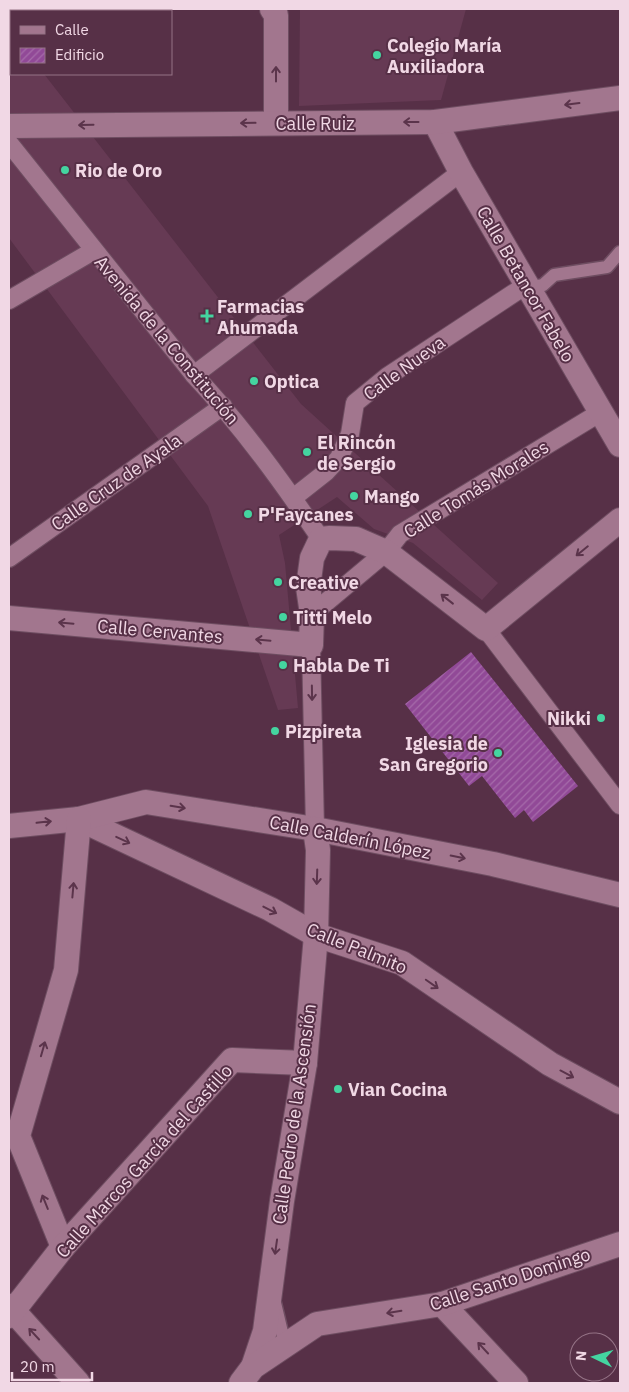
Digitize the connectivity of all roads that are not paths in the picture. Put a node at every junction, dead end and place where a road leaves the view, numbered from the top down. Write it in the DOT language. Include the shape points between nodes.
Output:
graph roads {
  1 [pos="272,9"];
  2 [pos="620,98"];
  3 [pos="435,122"];
  4 [pos="276,123"];
  5 [pos="9,126"];
  6 [pos="9,143"];
  7 [pos="461,172"];
  8 [pos="93,251"];
  9 [pos="620,252"];
  10 [pos="528,288"];
  11 [pos="9,300"];
  12 [pos="194,375"];
  13 [pos="223,406"];
  14 [pos="601,412"];
  15 [pos="620,444"];
  16 [pos="293,498"];
  17 [pos="620,520"];
  18 [pos="326,538"];
  19 [pos="386,552"];
  20 [pos="9,558"];
  21 [pos="312,614"];
  22 [pos="9,618"];
  23 [pos="486,629"];
  24 [pos="311,645"];
  25 [pos="620,804"];
  26 [pos="79,819"];
  27 [pos="9,826"];
  28 [pos="316,829"];
  29 [pos="620,895"];
  30 [pos="316,935"];
  31 [pos="305,1063"];
  32 [pos="620,1102"];
  33 [pos="620,1244"];
  34 [pos="64,1247"];
  35 [pos="271,1286"];
  36 [pos="442,1304"];
  37 [pos="10,1311"];
  38 [pos="285,1345"];
  39 [pos="250,1377"];
  40 [pos="78,1383"];
  41 [pos="516,1383"];
  4 -- 1 [label="street, one-way" via="276,15"];
  2 -- 3 [label="street, Calle Ruiz, one-way"];
  3 -- 4 [label="street, Calle Ruiz, one-way"];
  3 -- 7 [label="street, Calle Betancor Fabelo"];
  4 -- 5 [label="street, Calle Ruiz, one-way"];
  6 -- 8 [label="street, Avenida de la Constitución"];
  7 -- 10 [label="street, Calle Betancor Fabelo"];
  7 -- 12 [label="street"];
  8 -- 11 [label="street"];
  8 -- 12 [label="street, Avenida de la Constitución"];
  9 -- 10 [label="lane" via="607,267 554,275 543,284"];
  10 -- 14 [label="street, Calle Betancor Fabelo"];
  10 -- 16 [label="street, Calle Nueva" via="516,290 396,370 355,403 350,434 339,458"];
  12 -- 13 [label="street, Avenida de la Constitución"];
  13 -- 16 [label="street, Avenida de la Constitución"];
  13 -- 20 [label="street, Calle Cruz de Ayala"];
  14 -- 15 [label="street, Calle Betancor Fabelo"];
  14 -- 19 [label="street, Calle Tomás Morales" via="400,534"];
  16 -- 18 [label="street, Avenida de la Constitución"];
  17 -- 23 [label="street, one-way"];
  18 -- 19 [label="street" via="356,539"];
  18 -- 21 [label="street" via="312,558 308,587"];
  19 -- 21 [label="street, Calle Tomás Morales"];
  23 -- 19 [label="street, one-way"];
  21 -- 24 [label="street"];
  24 -- 22 [label="street, Calle Cervantes, one-way"];
  23 -- 25 [label="street"];
  24 -- 28 [label="street, one-way"];
  27 -- 26 [label="street, Calle Calderín López, one-way"];
  26 -- 28 [label="street, Calle Calderín López, one-way" via="146,802"];
  26 -- 30 [label="street, Calle Palmito, one-way" via="270,909"];
  34 -- 26 [label="street, one-way" via="18,1136 66,970"];
  28 -- 29 [label="street, Calle Calderín López, one-way" via="494,864"];
  28 -- 30 [label="street, Calle Pedro de la Ascensión, one-way"];
  30 -- 31 [label="street, Calle Pedro de la Ascensión"];
  30 -- 32 [label="street, Calle Palmito, one-way" via="402,963 550,1064"];
  31 -- 34 [label="street, Calle Marcos García del Castillo" via="232,1060"];
  31 -- 35 [label="street, Calle Pedro de la Ascensión, one-way"];
  33 -- 36 [label="street, Calle Santo Domingo"];
  34 -- 37 [label="street, Calle Marcos García del Castillo"];
  35 -- 38 [label="lane"];
  35 -- 39 [label="street, Calle Pedro de la Ascensión" via="265,1331"];
  36 -- 38 [label="street, Calle Santo Domingo, one-way" via="317,1324"];
  41 -- 36 [label="street, one-way"];
  40 -- 37 [label="street, one-way"];
  38 -- 39 [label="street, Calle Santo Domingo"];
}
